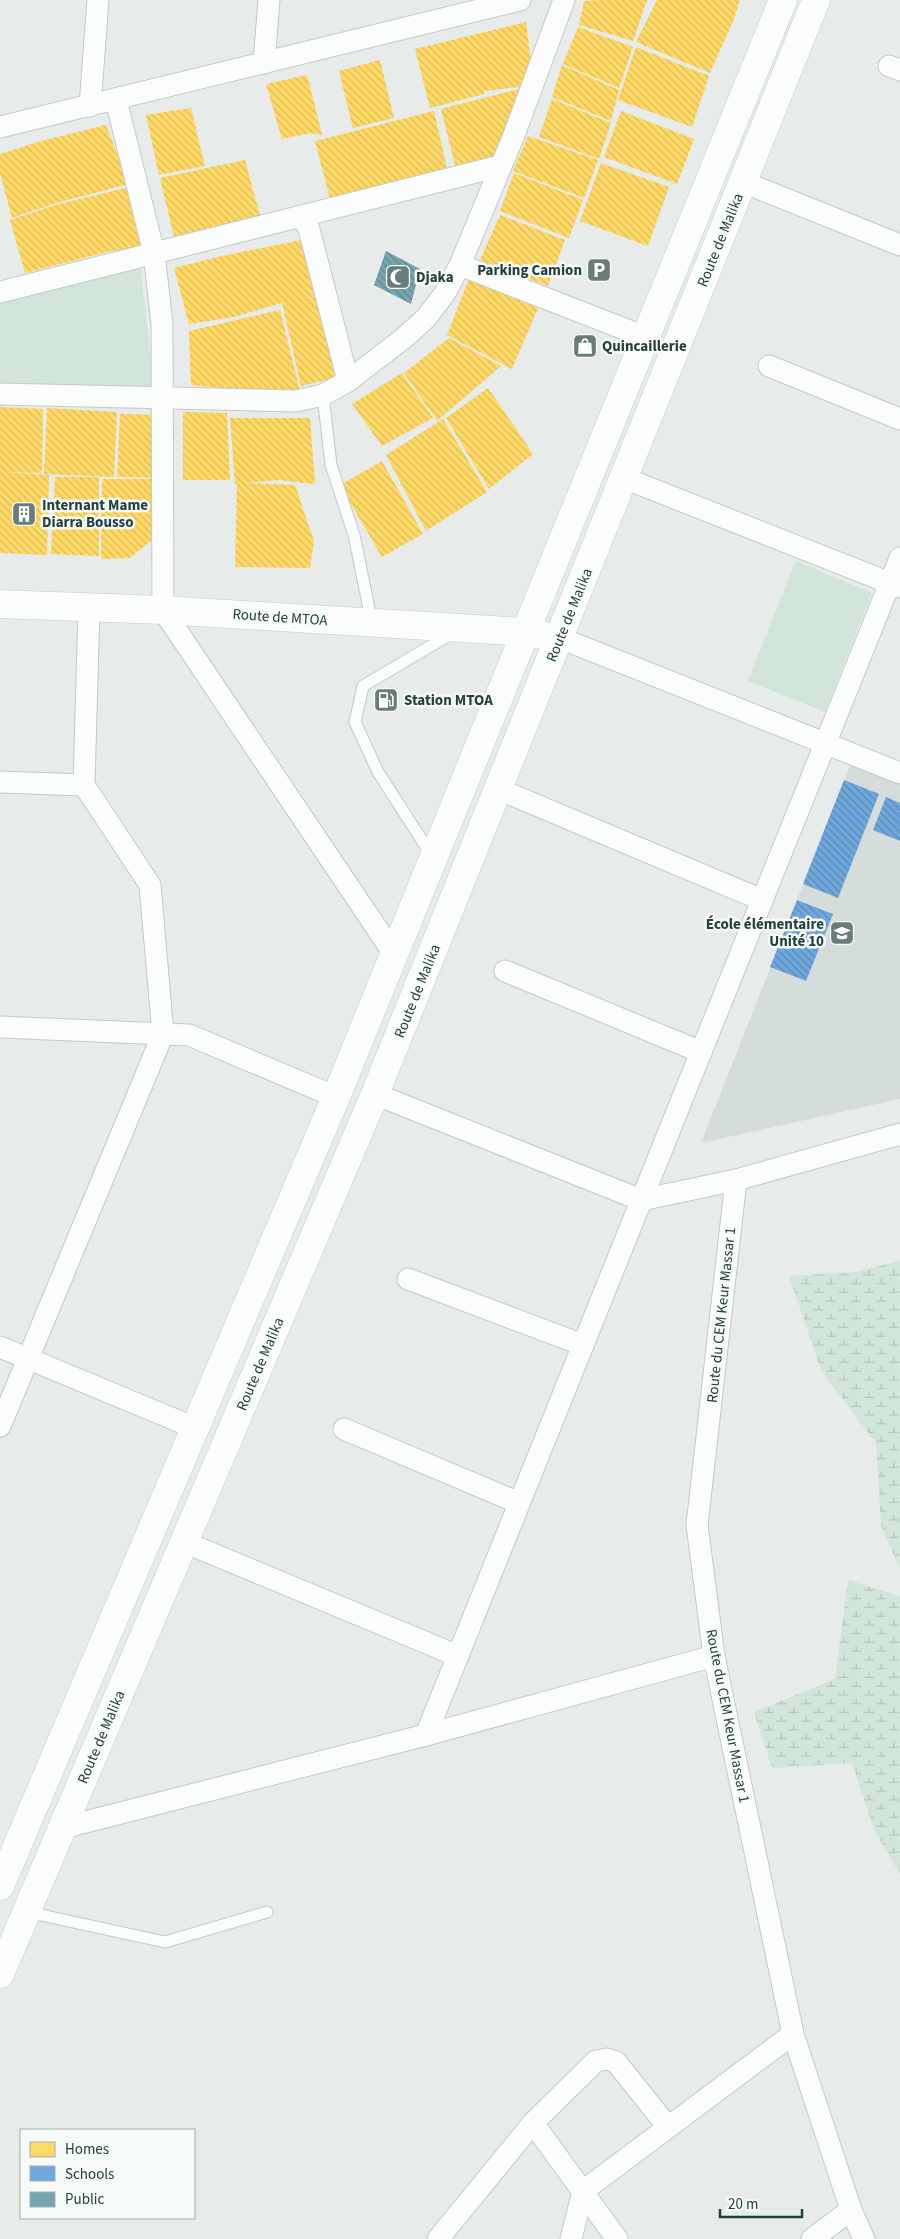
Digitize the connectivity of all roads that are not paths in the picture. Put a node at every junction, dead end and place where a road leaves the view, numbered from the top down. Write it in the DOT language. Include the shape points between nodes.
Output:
graph roads {
  1 [pos="98,0"];
  2 [pos="269,0"];
  3 [pos="520,0"];
  4 [pos="564,0"];
  5 [pos="782,0"];
  6 [pos="816,0"];
  7 [pos="264,63"];
  8 [pos="116,100"];
  9 [pos="90,106"];
  10 [pos="0,127"];
  11 [pos="500,166"];
  12 [pos="743,182"];
  13 [pos="302,217"];
  14 [pos="900,245"];
  15 [pos="154,253"];
  16 [pos="460,265"];
  17 [pos="0,292"];
  18 [pos="645,337"];
  19 [pos="769,366"];
  20 [pos="348,381"];
  21 [pos="0,394"];
  22 [pos="323,395"];
  23 [pos="163,398"];
  24 [pos="900,419"];
  25 [pos="624,478"];
  26 [pos="900,558"];
  27 [pos="895,585"];
  28 [pos="0,604"];
  29 [pos="89,607"];
  30 [pos="163,610"];
  31 [pos="372,623"];
  32 [pos="460,629"];
  33 [pos="525,632"];
  34 [pos="560,638"];
  35 [pos="825,744"];
  36 [pos="900,773"];
  37 [pos="0,782"];
  38 [pos="84,784"];
  39 [pos="498,789"];
  40 [pos="433,857"];
  41 [pos="762,900"];
  42 [pos="394,954"];
  43 [pos="505,971"];
  44 [pos="0,1028"];
  45 [pos="163,1034"];
  46 [pos="701,1052"];
  47 [pos="375,1094"];
  48 [pos="336,1097"];
  49 [pos="900,1134"];
  50 [pos="736,1180"];
  51 [pos="641,1200"];
  52 [pos="408,1278"];
  53 [pos="583,1345"];
  54 [pos="0,1348"];
  55 [pos="28,1359"];
  56 [pos="0,1426"];
  57 [pos="195,1428"];
  58 [pos="344,1429"];
  59 [pos="520,1503"];
  60 [pos="184,1542"];
  61 [pos="458,1656"];
  62 [pos="714,1656"];
  63 [pos="426,1735"];
  64 [pos="62,1828"];
  65 [pos="3,1869"];
  66 [pos="27,1912"];
  67 [pos="267,1912"];
  68 [pos="0,1974"];
  69 [pos="794,2034"];
  70 [pos="533,2123"];
  71 [pos="668,2127"];
  72 [pos="583,2190"];
  73 [pos="851,2210"];
  74 [pos="438,2239"];
  75 [pos="571,2239"];
  76 [pos="617,2239"];
  77 [pos="812,2239"];
  78 [pos="864,2239"];
  1 -- 9 [label="street"];
  2 -- 7 [label="street"];
  3 -- 7 [label="street"];
  4 -- 11 [label="street"];
  5 -- 18 [label="main road"];
  6 -- 12 [label="main road, Route de Malika"];
  7 -- 8 [label="street"];
  8 -- 9 [label="street"];
  8 -- 15 [label="street"];
  9 -- 10 [label="street"];
  11 -- 13 [label="street"];
  11 -- 16 [label="street"];
  12 -- 14 [label="street"];
  12 -- 25 [label="main road, Route de Malika"];
  13 -- 15 [label="street"];
  13 -- 20 [label="street"];
  15 -- 17 [label="street"];
  15 -- 23 [label="street" via="162,324"];
  16 -- 18 [label="street"];
  16 -- 20 [label="street" via="426,318"];
  18 -- 33 [label="main road"];
  19 -- 24 [label="street"];
  20 -- 22 [label="street"];
  21 -- 23 [label="street"];
  22 -- 23 [label="street" via="274,402"];
  22 -- 31 [label="lane" via="331,465 354,535"];
  23 -- 30 [label="street"];
  25 -- 27 [label="street"];
  25 -- 34 [label="main road, Route de Malika"];
  26 -- 27 [label="street"];
  27 -- 35 [label="street"];
  28 -- 29 [label="main road, Route de MTOA"];
  29 -- 30 [label="main road, Route de MTOA"];
  29 -- 38 [label="street"];
  30 -- 31 [label="main road, Route de MTOA"];
  30 -- 42 [label="street"];
  31 -- 32 [label="main road, Route de MTOA"];
  32 -- 33 [label="main road, Route de MTOA"];
  32 -- 40 [label="lane" via="363,686 355,722 378,772"];
  33 -- 34 [label="main road, Route de MTOA"];
  33 -- 40 [label="main road"];
  34 -- 35 [label="street"];
  34 -- 39 [label="main road, Route de Malika"];
  35 -- 36 [label="street"];
  35 -- 41 [label="street"];
  37 -- 38 [label="street"];
  38 -- 45 [label="street" via="150,886"];
  39 -- 41 [label="street"];
  39 -- 47 [label="main road, Route de Malika"];
  40 -- 42 [label="main road"];
  41 -- 46 [label="street"];
  42 -- 48 [label="main road"];
  43 -- 46 [label="street"];
  44 -- 45 [label="street"];
  45 -- 48 [label="street" via="189,1035"];
  45 -- 55 [label="street"];
  46 -- 51 [label="street"];
  47 -- 51 [label="street"];
  47 -- 60 [label="main road, Route de Malika"];
  48 -- 57 [label="main road"];
  49 -- 50 [label="street"];
  50 -- 51 [label="street"];
  50 -- 62 [label="street, Route du CEM Keur Massar 1" via="698,1526"];
  51 -- 53 [label="street"];
  52 -- 53 [label="street"];
  53 -- 59 [label="street"];
  54 -- 55 [label="street"];
  55 -- 56 [label="street"];
  55 -- 57 [label="street"];
  57 -- 65 [label="main road"];
  58 -- 59 [label="street"];
  59 -- 61 [label="street"];
  60 -- 61 [label="street"];
  60 -- 64 [label="main road, Route de Malika"];
  61 -- 63 [label="street"];
  62 -- 63 [label="street"];
  62 -- 69 [label="street, Route du CEM Keur Massar 1"];
  63 -- 64 [label="street"];
  64 -- 66 [label="main road, Route de Malika"];
  66 -- 67 [label="lane" via="165,1942"];
  66 -- 68 [label="main road, Route de Malika"];
  69 -- 71 [label="street"];
  69 -- 73 [label="street, Route du CEM Keur Massar 1"];
  70 -- 71 [label="street" via="591,2066 607,2059 616,2062"];
  70 -- 72 [label="street"];
  70 -- 74 [label="street"];
  71 -- 72 [label="street"];
  72 -- 75 [label="street"];
  72 -- 76 [label="street"];
  73 -- 77 [label="street"];
  73 -- 78 [label="street, Route du CEM Keur Massar 1"];
}
